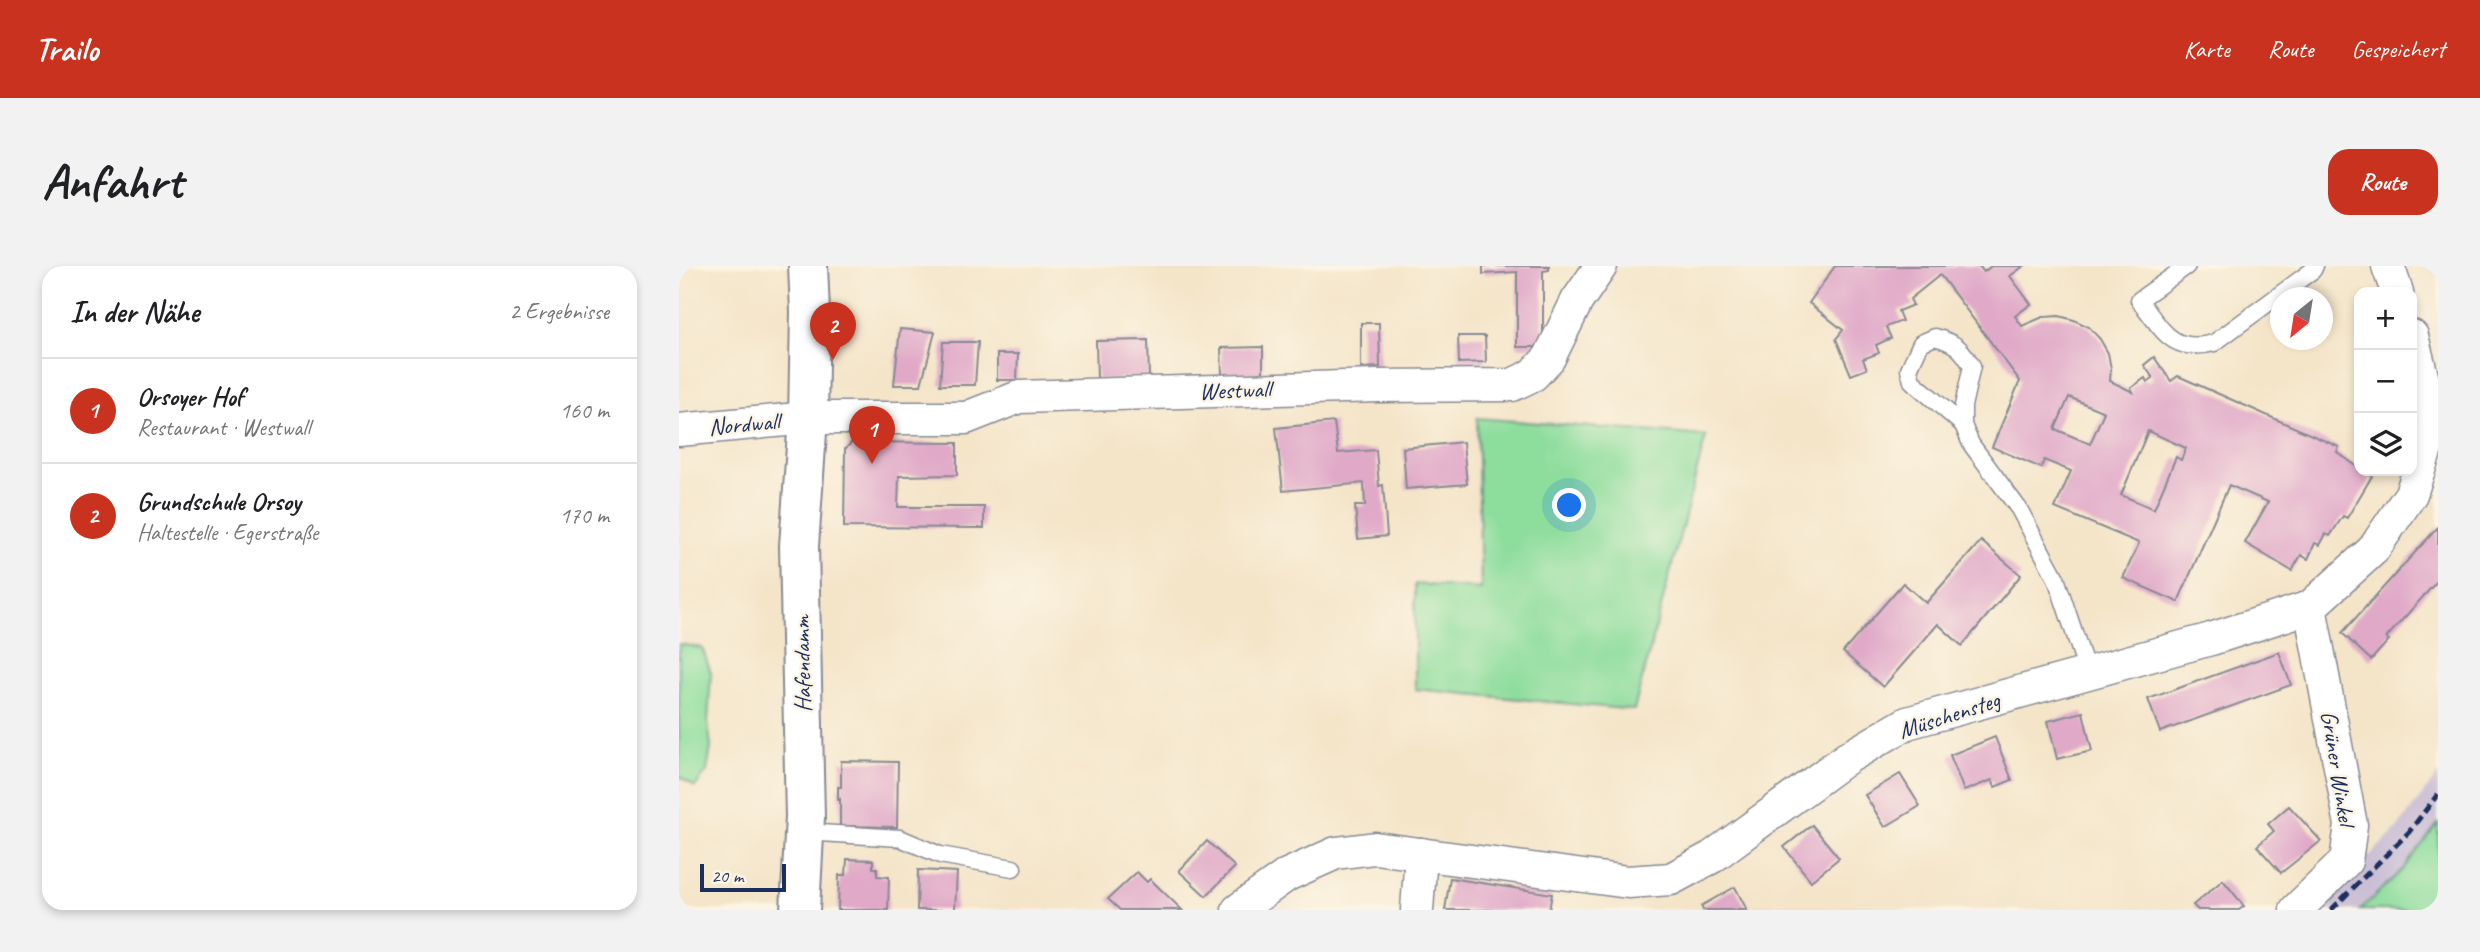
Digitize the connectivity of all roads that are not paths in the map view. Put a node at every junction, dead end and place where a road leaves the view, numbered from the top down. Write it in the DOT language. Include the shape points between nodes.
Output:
graph roads {
  1 [pos="808,266"];
  2 [pos="1601,266"];
  3 [pos="2187,266"];
  4 [pos="2315,266"];
  5 [pos="2388,266"];
  6 [pos="2395,287"];
  7 [pos="2415,350"];
  8 [pos="808,418"];
  9 [pos="1962,425"];
  10 [pos="679,430"];
  11 [pos="2310,607"];
  12 [pos="2088,674"];
  13 [pos="804,832"];
  14 [pos="1421,853"];
  15 [pos="1013,868"];
  16 [pos="800,910"];
  17 [pos="1238,910"];
  18 [pos="1417,910"];
  19 [pos="2296,910"];
  1 -- 8 [label="street, Hafendamm"];
  2 -- 8 [label="street, Westwall" via="1577,300 1549,358 1533,376 1512,385 1019,397 966,418"];
  3 -- 4 [label="lane" via="2139,300 2177,344 2196,347 2214,343"];
  5 -- 6 [label="street"];
  7 -- 11 [label="street, Müschensteg" via="2434,425 2411,494 2373,550"];
  8 -- 10 [label="street, Nordwall"];
  8 -- 13 [label="street, Hafendamm" via="799,546"];
  9 -- 9 [label="lane" via="1972,366 1962,349 1935,337 1921,343 1914,356 1909,369 1912,381"];
  9 -- 12 [label="lane" via="2018,509 2056,579"];
  11 -- 12 [label="street, Müschensteg"];
  11 -- 19 [label="street, Grüner Winkel" via="2351,825 2346,861"];
  12 -- 14 [label="street, Müschensteg" via="1907,723 1847,758 1712,857 1671,879 1628,882"];
  13 -- 15 [label="lane" via="899,838 940,855"];
  13 -- 16 [label="street, Hafendamm"];
  14 -- 17 [label="street, Müschensteg" via="1375,848 1336,853 1287,874"];
  14 -- 18 [label="street"];
}
